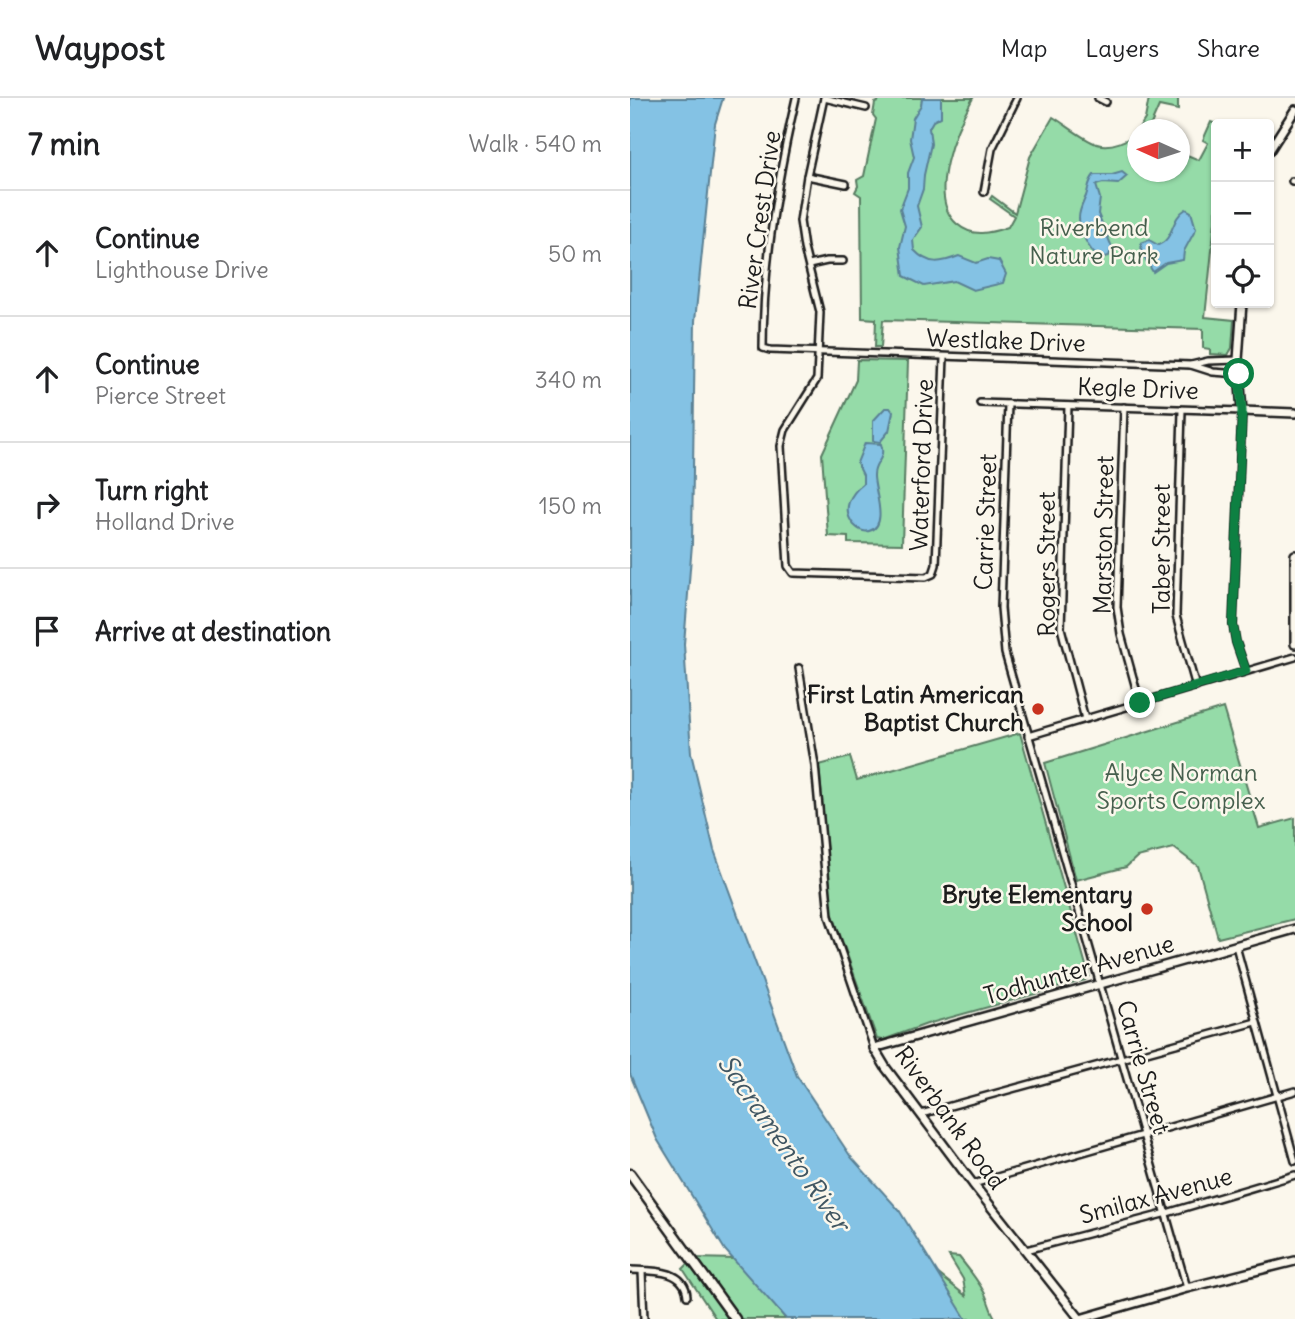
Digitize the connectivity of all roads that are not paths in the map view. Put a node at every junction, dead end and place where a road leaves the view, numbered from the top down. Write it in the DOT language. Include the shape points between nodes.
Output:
graph roads {
  1 [pos="796,98"];
  2 [pos="824,98"];
  3 [pos="1017,98"];
  4 [pos="1098,98"];
  5 [pos="1106,102"];
  6 [pos="866,108"];
  7 [pos="1295,110"];
  8 [pos="1274,143"];
  9 [pos="807,176"];
  10 [pos="846,184"];
  11 [pos="984,192"];
  12 [pos="843,261"];
  13 [pos="809,265"];
  14 [pos="1241,308"];
  15 [pos="763,348"];
  16 [pos="819,352"];
  17 [pos="944,357"];
  18 [pos="1213,360"];
  19 [pos="1238,360"];
  20 [pos="1191,365"];
  21 [pos="1213,372"];
  22 [pos="1239,374"];
  23 [pos="980,403"];
  24 [pos="1008,404"];
  25 [pos="1068,406"];
  26 [pos="1124,407"];
  27 [pos="1182,410"];
  28 [pos="1242,411"];
  29 [pos="1295,414"];
  30 [pos="1295,555"];
  31 [pos="1295,644"];
  32 [pos="1295,657"];
  33 [pos="799,668"];
  34 [pos="1246,671"];
  35 [pos="1196,687"];
  36 [pos="1140,703"];
  37 [pos="1085,719"];
  38 [pos="1028,736"];
  39 [pos="1295,929"];
  40 [pos="1236,946"];
  41 [pos="1100,983"];
  42 [pos="1256,1022"];
  43 [pos="874,1048"];
  44 [pos="1122,1060"];
  45 [pos="1295,1091"];
  46 [pos="1278,1096"];
  47 [pos="921,1114"];
  48 [pos="1144,1136"];
  49 [pos="1295,1161"];
  50 [pos="630,1174"];
  51 [pos="1295,1175"];
  52 [pos="973,1185"];
  53 [pos="1167,1213"];
  54 [pos="1026,1250"];
  55 [pos="1295,1261"];
  56 [pos="630,1270"];
  57 [pos="642,1270"];
  58 [pos="1187,1288"];
  59 [pos="687,1296"];
  60 [pos="644,1319"];
  61 [pos="735,1319"];
  62 [pos="1080,1319"];
  1 -- 15 [label="street, River Crest Drive" via="774,213"];
  2 -- 6 [label="street"];
  2 -- 9 [label="street"];
  3 -- 11 [label="street" via="992,149"];
  4 -- 5 [label="street"];
  7 -- 8 [label="street"];
  9 -- 10 [label="street"];
  9 -- 13 [label="street" via="800,221"];
  12 -- 13 [label="street"];
  13 -- 16 [label="street" via="820,312"];
  14 -- 19 [label="street"];
  15 -- 16 [label="street, Westlake Drive"];
  16 -- 17 [label="street, Westlake Drive"];
  16 -- 17 [label="street, Waterford Drive" via="817,379 785,430 781,446 788,566 793,573 933,574"];
  17 -- 20 [label="street, Westlake Drive"];
  18 -- 19 [label="street, Westlake Drive"];
  18 -- 20 [label="street, Westlake Drive"];
  18 -- 21 [label="street"];
  19 -- 22 [label="street"];
  20 -- 21 [label="street, Westlake Drive"];
  21 -- 22 [label="street, Westlake Drive"];
  22 -- 28 [label="street"];
  23 -- 24 [label="street, Kegle Drive"];
  24 -- 25 [label="street, Kegle Drive"];
  24 -- 38 [label="street, Carrie Street" via="1001,619"];
  25 -- 26 [label="street, Kegle Drive"];
  25 -- 37 [label="street, Rogers Street" via="1061,628"];
  26 -- 27 [label="street, Kegle Drive"];
  26 -- 36 [label="street, Marston Street" via="1117,607"];
  27 -- 28 [label="street, Kegle Drive"];
  27 -- 35 [label="street, Taber Street" via="1176,616"];
  28 -- 29 [label="street, Kegle Drive"];
  28 -- 34 [label="street" via="1233,625"];
  30 -- 31 [label="street"];
  32 -- 34 [label="street"];
  33 -- 43 [label="street, Riverbank Road" via="815,765 829,916"];
  34 -- 35 [label="street"];
  35 -- 36 [label="street"];
  36 -- 37 [label="street"];
  37 -- 38 [label="street"];
  38 -- 41 [label="street, Carrie Street"];
  39 -- 40 [label="street, Todhunter Avenue"];
  40 -- 41 [label="street, Todhunter Avenue"];
  40 -- 42 [label="street"];
  41 -- 43 [label="street, Todhunter Avenue"];
  41 -- 44 [label="street, Carrie Street"];
  42 -- 44 [label="street"];
  42 -- 46 [label="street"];
  43 -- 47 [label="street, Riverbank Road"];
  44 -- 47 [label="street"];
  44 -- 48 [label="street, Carrie Street"];
  45 -- 46 [label="street"];
  46 -- 48 [label="street"];
  46 -- 49 [label="street"];
  47 -- 52 [label="street, Riverbank Road"];
  48 -- 52 [label="street"];
  48 -- 53 [label="street, Carrie Street"];
  50 -- 61 [label="main road"];
  51 -- 53 [label="street, Smilax Avenue"];
  52 -- 54 [label="street, Riverbank Road"];
  53 -- 54 [label="street, Smilax Avenue"];
  53 -- 58 [label="street, Carrie Street"];
  54 -- 62 [label="street, Riverbank Road"];
  55 -- 58 [label="street"];
  56 -- 57 [label="street"];
  57 -- 59 [label="street" via="674,1276"];
  57 -- 60 [label="street"];
  58 -- 62 [label="street"];
}
